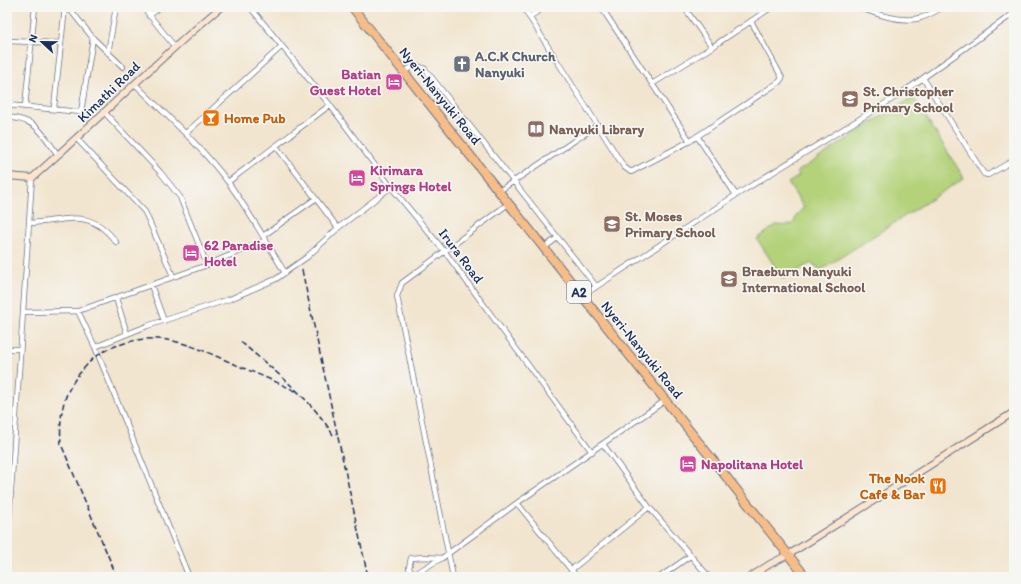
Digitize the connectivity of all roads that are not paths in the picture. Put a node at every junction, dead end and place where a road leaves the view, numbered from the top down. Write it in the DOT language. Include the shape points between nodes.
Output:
graph roads {
  1 [pos="35,7"];
  2 [pos="67,7"];
  3 [pos="116,7"];
  4 [pos="143,7"];
  5 [pos="160,7"];
  6 [pos="221,7"];
  7 [pos="250,7"];
  8 [pos="352,7"];
  9 [pos="523,7"];
  10 [pos="545,7"];
  11 [pos="601,7"];
  12 [pos="684,7"];
  13 [pos="772,7"];
  14 [pos="858,7"];
  15 [pos="943,7"];
  16 [pos="1014,13"];
  17 [pos="149,16"];
  18 [pos="529,17"];
  19 [pos="751,21"];
  20 [pos="93,38"];
  21 [pos="7,41"];
  22 [pos="32,43"];
  23 [pos="60,43"];
  24 [pos="174,46"];
  25 [pos="281,47"];
  26 [pos="712,47"];
  27 [pos="108,53"];
  28 [pos="123,67"];
  29 [pos="404,72"];
  30 [pos="923,78"];
  31 [pos="135,84"];
  32 [pos="652,84"];
  33 [pos="7,105"];
  34 [pos="330,105"];
  35 [pos="25,107"];
  36 [pos="54,108"];
  37 [pos="105,113"];
  38 [pos="7,117"];
  39 [pos="598,125"];
  40 [pos="186,133"];
  41 [pos="697,136"];
  42 [pos="77,139"];
  43 [pos="690,141"];
  44 [pos="276,146"];
  45 [pos="58,155"];
  46 [pos="1014,160"];
  47 [pos="7,176"];
  48 [pos="32,178"];
  49 [pos="228,182"];
  50 [pos="513,182"];
  51 [pos="391,187"];
  52 [pos="499,191"];
  53 [pos="736,195"];
  54 [pos="315,199"];
  55 [pos="508,204"];
  56 [pos="30,223"];
  57 [pos="338,228"];
  58 [pos="265,238"];
  59 [pos="557,238"];
  60 [pos="116,242"];
  61 [pos="544,248"];
  62 [pos="445,252"];
  63 [pos="207,265"];
  64 [pos="285,273"];
  65 [pos="173,276"];
  66 [pos="151,285"];
  67 [pos="596,286"];
  68 [pos="582,296"];
  69 [pos="116,298"];
  70 [pos="78,311"];
  71 [pos="24,312"];
  72 [pos="164,321"];
  73 [pos="127,334"];
  74 [pos="95,347"];
  75 [pos="7,349"];
  76 [pos="20,350"];
  77 [pos="666,400"];
  78 [pos="1014,412"];
  79 [pos="603,444"];
  80 [pos="592,452"];
  81 [pos="7,472"];
  82 [pos="13,472"];
  83 [pos="517,503"];
  84 [pos="649,507"];
  85 [pos="7,550"];
  86 [pos="448,552"];
  87 [pos="788,555"];
  88 [pos="690,556"];
  89 [pos="442,558"];
  90 [pos="570,570"];
  91 [pos="189,577"];
  92 [pos="453,577"];
  93 [pos="577,577"];
  94 [pos="660,577"];
  95 [pos="710,577"];
  96 [pos="750,577"];
  97 [pos="806,577"];
  1 -- 22 [label="street"];
  2 -- 20 [label="street"];
  2 -- 23 [label="street"];
  3 -- 27 [label="street"];
  4 -- 17 [label="street"];
  5 -- 17 [label="street"];
  6 -- 24 [label="street, Kimathi Road"];
  7 -- 25 [label="street, Irura Road"];
  8 -- 29 [label="highway, Nyeri-Nanyuki Road / A2"];
  9 -- 18 [label="street"];
  10 -- 18 [label="street"];
  11 -- 32 [label="street"];
  12 -- 26 [label="street"];
  13 -- 19 [label="street"];
  14 -- 15 [label="street" via="888,16 912,19 926,16"];
  16 -- 30 [label="street"];
  17 -- 24 [label="street"];
  18 -- 39 [label="street"];
  19 -- 26 [label="street"];
  19 -- 41 [label="street" via="778,69 781,80"];
  20 -- 27 [label="street"];
  20 -- 36 [label="street" via="82,111"];
  21 -- 22 [label="street"];
  22 -- 23 [label="street"];
  22 -- 35 [label="street"];
  23 -- 36 [label="street"];
  24 -- 31 [label="street, Kimathi Road"];
  25 -- 34 [label="street, Irura Road"];
  25 -- 40 [label="street"];
  26 -- 32 [label="street"];
  27 -- 28 [label="street"];
  29 -- 50 [label="street" via="412,65 425,69"];
  29 -- 52 [label="highway, Nyeri-Nanyuki Road / A2"];
  30 -- 46 [label="street" via="984,174 988,176"];
  30 -- 53 [label="street"];
  31 -- 37 [label="street, Kimathi Road"];
  31 -- 40 [label="street"];
  32 -- 43 [label="street"];
  33 -- 35 [label="street"];
  34 -- 44 [label="street"];
  34 -- 51 [label="street, Irura Road"];
  35 -- 36 [label="street"];
  37 -- 42 [label="street, Kimathi Road"];
  37 -- 63 [label="street" via="180,197"];
  38 -- 45 [label="street" via="26,120 37,127"];
  39 -- 43 [label="street" via="624,167 631,172"];
  39 -- 50 [label="street"];
  40 -- 49 [label="street"];
  41 -- 43 [label="street"];
  41 -- 53 [label="street"];
  42 -- 45 [label="street, Kimathi Road"];
  42 -- 65 [label="street" via="144,212"];
  44 -- 49 [label="street"];
  44 -- 54 [label="street"];
  45 -- 48 [label="street, Kimathi Road"];
  47 -- 48 [label="street"];
  48 -- 56 [label="street"];
  49 -- 58 [label="street"];
  50 -- 52 [label="street"];
  50 -- 59 [label="street"];
  51 -- 57 [label="street"];
  51 -- 62 [label="street, Irura Road"];
  52 -- 55 [label="highway, Nyeri-Nanyuki Road / A2"];
  53 -- 67 [label="street"];
  54 -- 57 [label="street"];
  54 -- 58 [label="street"];
  55 -- 61 [label="highway, Nyeri-Nanyuki Road / A2"];
  55 -- 62 [label="street"];
  56 -- 60 [label="street" via="82,218 93,220 103,226"];
  56 -- 71 [label="street"];
  57 -- 64 [label="street" via="307,257"];
  58 -- 63 [label="street"];
  58 -- 64 [label="street"];
  59 -- 61 [label="street"];
  59 -- 67 [label="street"];
  61 -- 68 [label="highway, Nyeri-Nanyuki Road / A2"];
  62 -- 80 [label="street, Irura Road"];
  62 -- 86 [label="street" via="402,283 396,299"];
  63 -- 65 [label="street"];
  64 -- 72 [label="street" via="276,280 230,299"];
  65 -- 66 [label="street"];
  66 -- 69 [label="street"];
  66 -- 72 [label="street"];
  67 -- 68 [label="street"];
  68 -- 77 [label="highway, Nyeri-Nanyuki Road / A2"];
  69 -- 70 [label="street"];
  69 -- 73 [label="street"];
  70 -- 71 [label="street"];
  70 -- 74 [label="street"];
  71 -- 76 [label="street"];
  72 -- 73 [label="street"];
  73 -- 74 [label="street"];
  74 -- 91 [label="street"];
  75 -- 76 [label="street"];
  76 -- 82 [label="street"];
  77 -- 79 [label="street"];
  77 -- 87 [label="highway, Nyeri-Nanyuki Road / A2"];
  78 -- 87 [label="street"];
  79 -- 80 [label="street"];
  79 -- 84 [label="street"];
  80 -- 83 [label="street"];
  81 -- 82 [label="street"];
  82 -- 85 [label="street"];
  83 -- 86 [label="street"];
  83 -- 90 [label="street"];
  84 -- 88 [label="street"];
  84 -- 90 [label="street"];
  86 -- 89 [label="street"];
  86 -- 92 [label="street"];
  87 -- 96 [label="street"];
  87 -- 97 [label="highway, Nyeri-Nanyuki Road / A2"];
  88 -- 94 [label="street"];
  88 -- 95 [label="street"];
  89 -- 89 [label="street" via="416,573 411,572 409,568 411,558"];
  90 -- 93 [label="street"];
}
